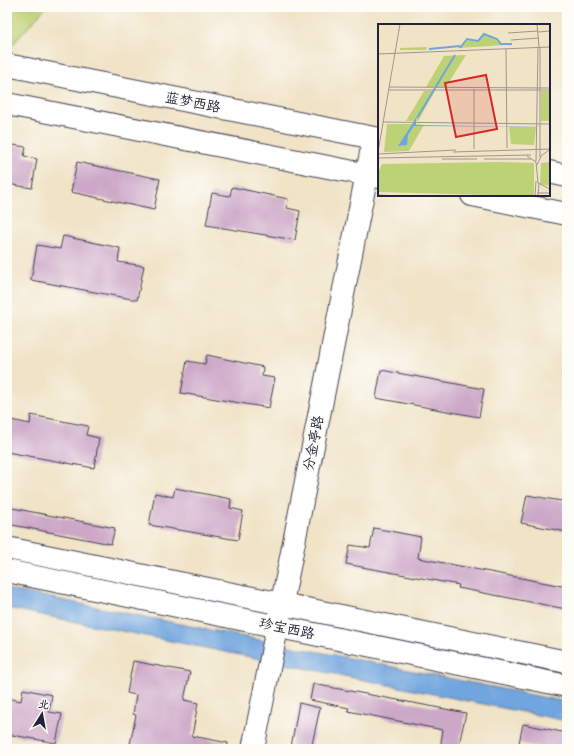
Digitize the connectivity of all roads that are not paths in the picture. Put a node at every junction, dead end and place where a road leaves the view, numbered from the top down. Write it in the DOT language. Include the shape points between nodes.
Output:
graph roads {
  1 [pos="7,65"];
  2 [pos="7,104"];
  3 [pos="377,138"];
  4 [pos="550,172"];
  5 [pos="373,176"];
  6 [pos="567,176"];
  7 [pos="477,196"];
  8 [pos="567,214"];
  9 [pos="7,548"];
  10 [pos="7,571"];
  11 [pos="281,604"];
  12 [pos="277,626"];
  13 [pos="567,662"];
  14 [pos="567,686"];
  15 [pos="252,749"];
  1 -- 3 [label="street, 蓝梦西路"];
  2 -- 5 [label="street"];
  3 -- 5 [label="street, 分金亭路"];
  4 -- 6 [label="street"];
  5 -- 11 [label="street, 分金亭路"];
  7 -- 8 [label="street"];
  9 -- 11 [label="street, 珍宝西路"];
  10 -- 12 [label="street, 珍宝西路"];
  11 -- 12 [label="street, 分金亭路"];
  11 -- 13 [label="street, 珍宝西路"];
  12 -- 14 [label="street, 珍宝西路"];
  12 -- 15 [label="street, 分金亭路"];
}
